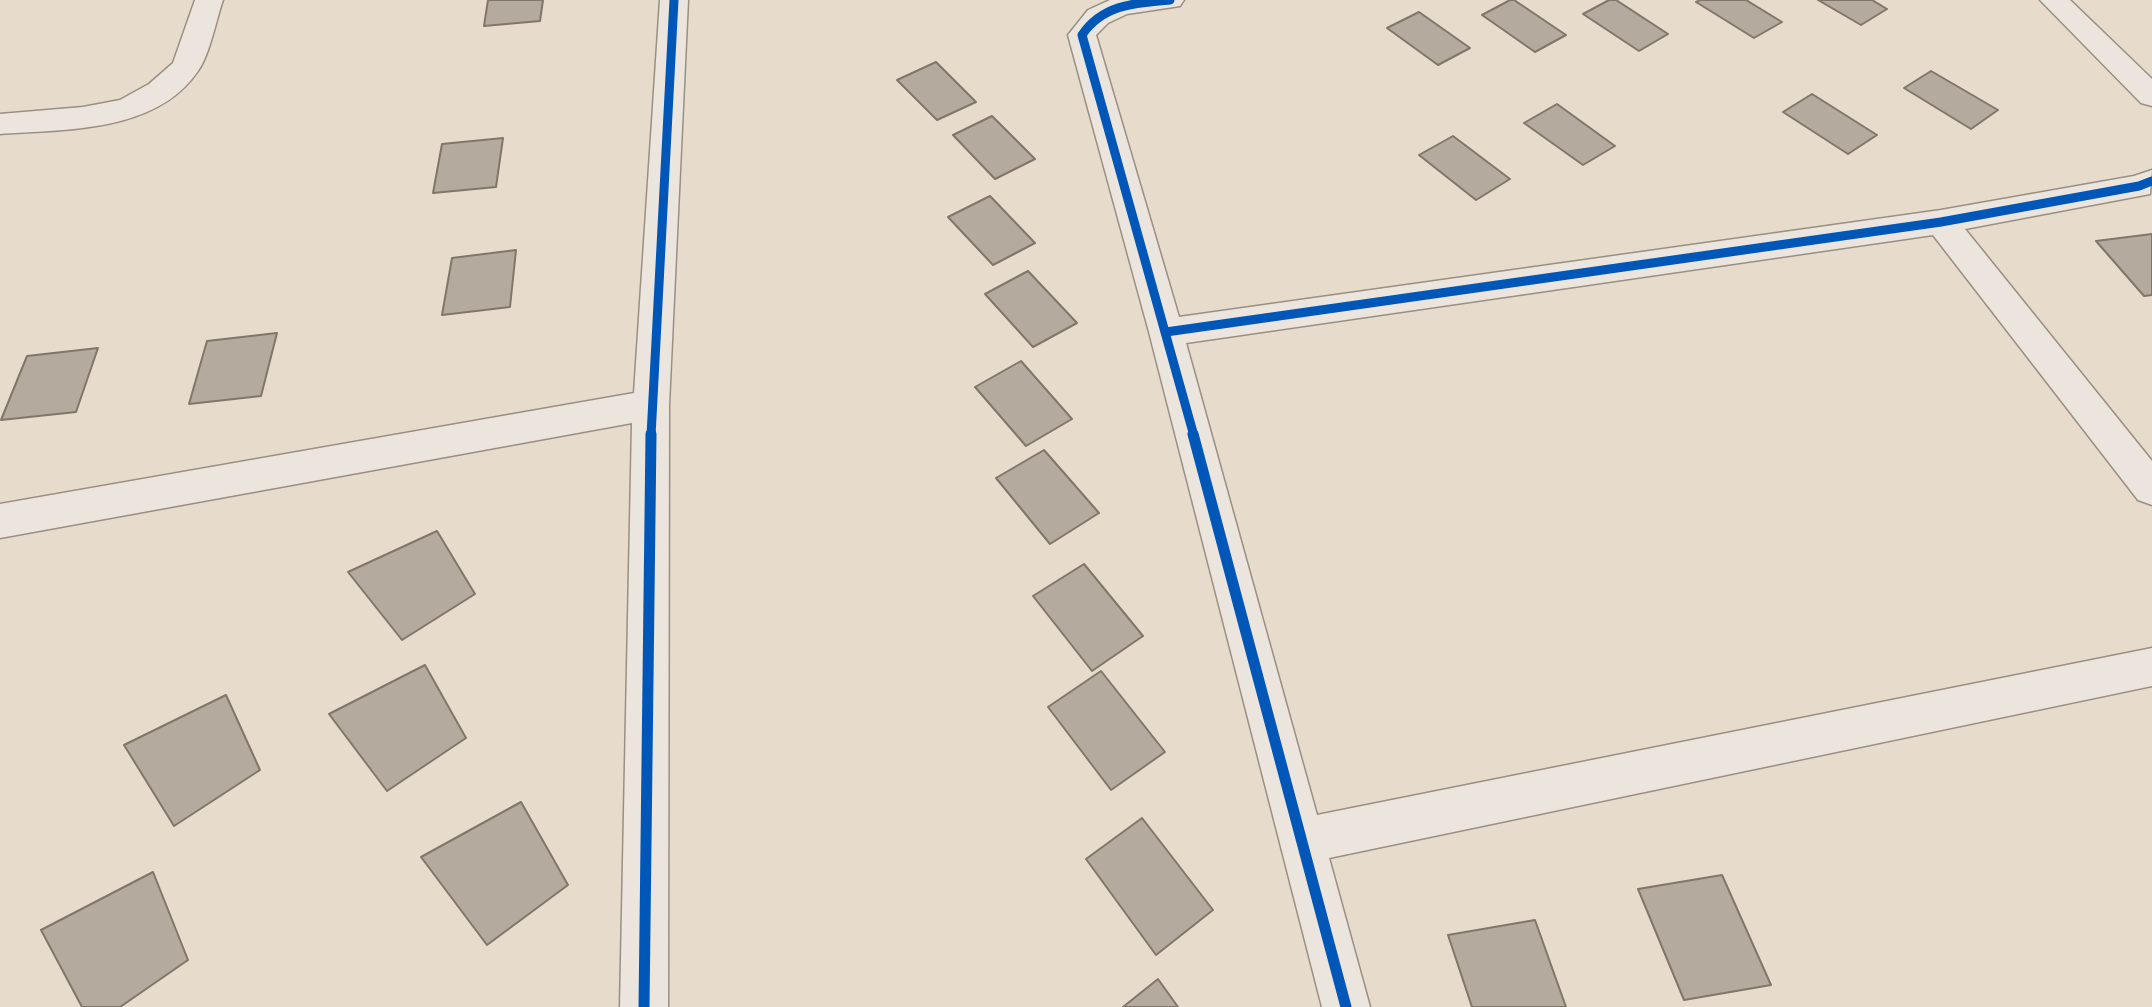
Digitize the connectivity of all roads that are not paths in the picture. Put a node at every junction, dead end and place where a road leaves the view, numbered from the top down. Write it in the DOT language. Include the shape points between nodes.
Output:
graph roads {
  1 [pos="209,0"];
  2 [pos="674,0"];
  3 [pos="1170,0"];
  4 [pos="2054,0"];
  5 [pos="2152,96"];
  6 [pos="0,124"];
  7 [pos="2152,181"];
  8 [pos="1941,222"];
  9 [pos="1166,332"];
  10 [pos="651,405"];
  11 [pos="2152,489"];
  12 [pos="3,530"];
  13 [pos="2152,667"];
  14 [pos="1303,841"];
  15 [pos="644,1007"];
  16 [pos="1346,1007"];
  1 -- 6 [label="street" via="186,67 128,109"];
  2 -- 10 [label="street"];
  3 -- 9 [label="street" via="1114,9 1093,20 1082,35"];
  4 -- 5 [label="street"];
  7 -- 8 [label="street"];
  8 -- 9 [label="street"];
  8 -- 11 [label="street"];
  9 -- 14 [label="street"];
  10 -- 12 [label="street"];
  10 -- 15 [label="street"];
  13 -- 14 [label="street"];
  14 -- 16 [label="street"];
}
